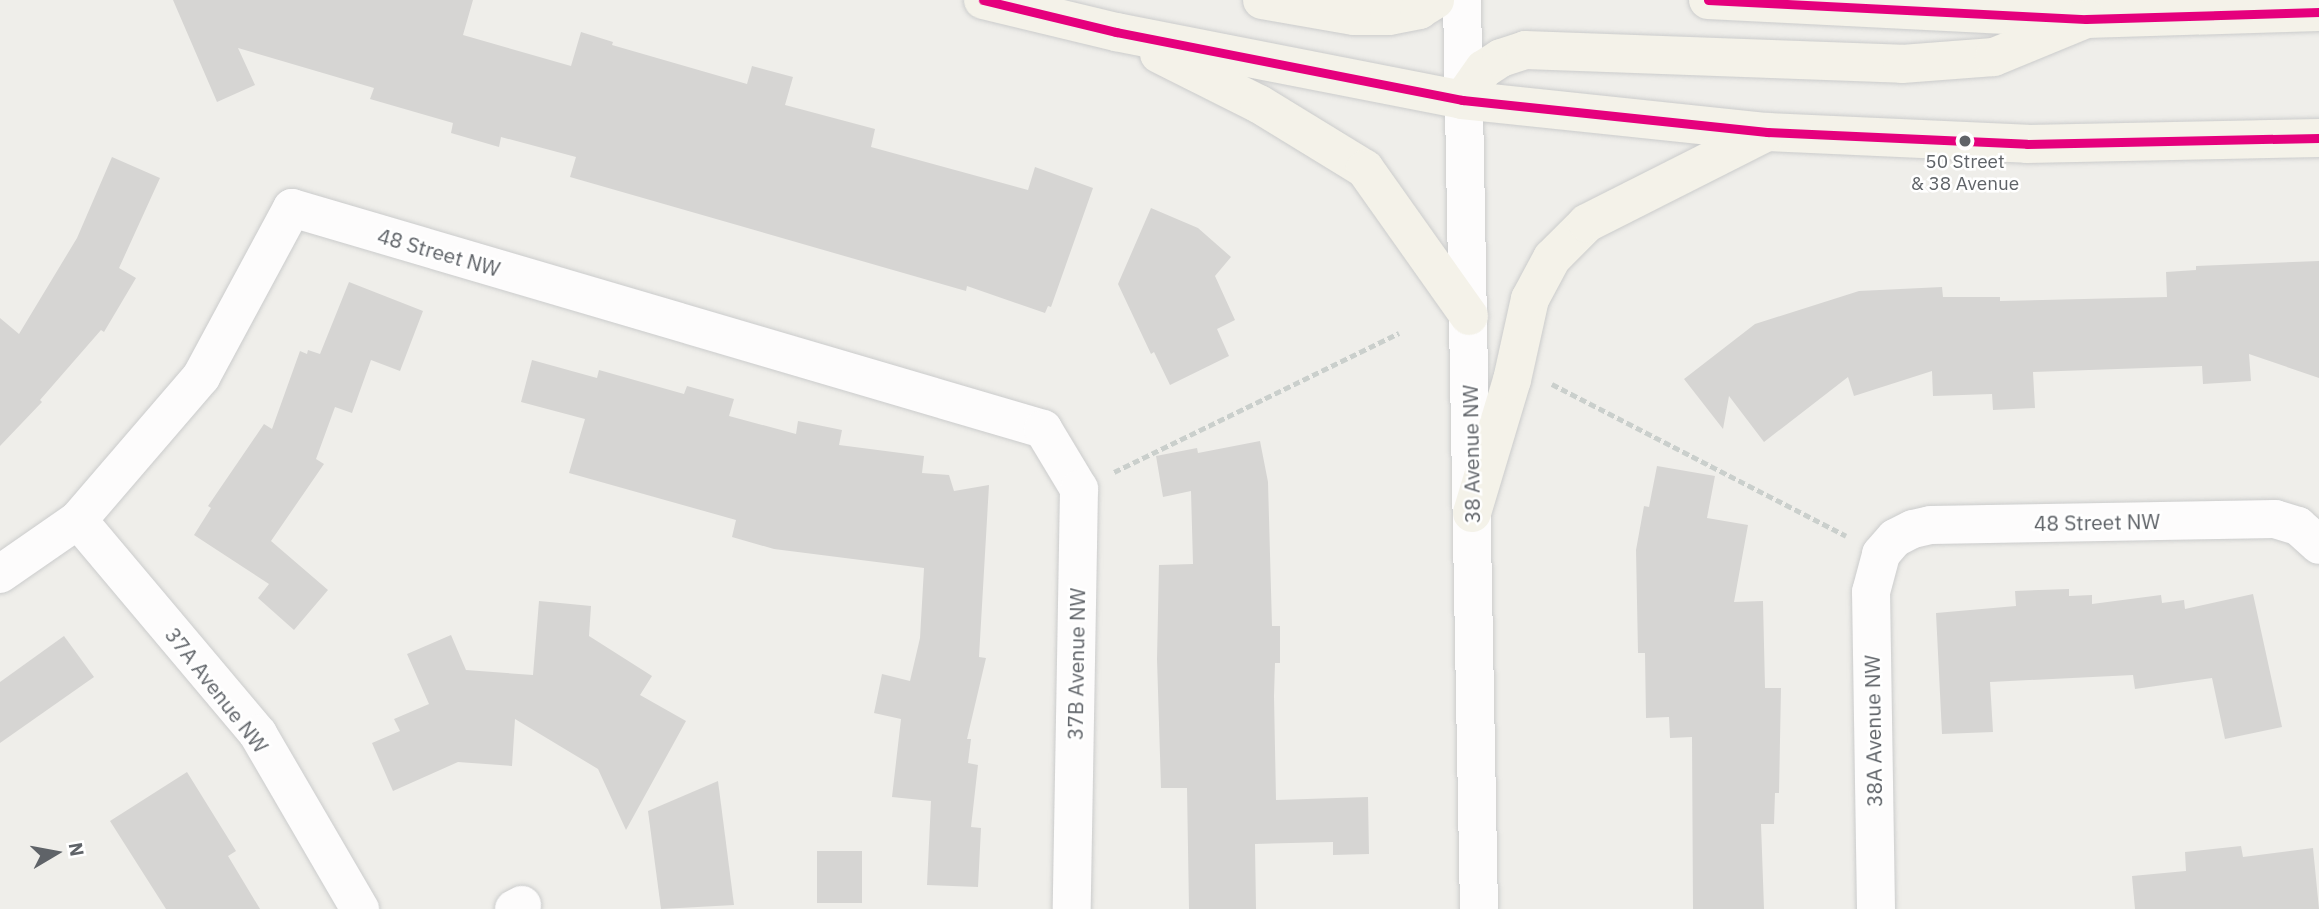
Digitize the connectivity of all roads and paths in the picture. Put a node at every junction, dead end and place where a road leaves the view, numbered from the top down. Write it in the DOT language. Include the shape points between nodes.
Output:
graph roads {
  1 [pos="982,0"];
  2 [pos="1262,0"];
  3 [pos="1435,0"];
  4 [pos="1462,0"];
  5 [pos="1708,0"];
  6 [pos="1818,4"];
  7 [pos="2319,12"];
  8 [pos="2086,19"];
  9 [pos="1116,32"];
  10 [pos="1462,100"];
  11 [pos="1767,132"];
  12 [pos="2319,138"];
  13 [pos="1469,316"];
  14 [pos="1399,333"];
  15 [pos="1547,382"];
  16 [pos="1079,489"];
  17 [pos="1472,513"];
  18 [pos="78,520"];
  19 [pos="2318,543"];
  20 [pos="1881,554"];
  21 [pos="0,574"];
  22 [pos="360,909"];
  23 [pos="1072,909"];
  24 [pos="1479,909"];
  25 [pos="1876,909"];
  1 -- 9 [label="main road"];
  2 -- 3 [label="main road" via="1354,16 1389,16 1419,10"];
  4 -- 10 [label="street, 38 Avenue NW"];
  5 -- 6 [label="main road"];
  6 -- 8 [label="main road"];
  7 -- 8 [label="main road"];
  8 -- 10 [label="main road" via="1994,57 1902,64 1525,50 1484,69"];
  9 -- 10 [label="main road"];
  9 -- 13 [label="main road" via="1259,104 1365,169"];
  10 -- 11 [label="main road"];
  10 -- 13 [label="street, 38 Avenue NW"];
  11 -- 12 [label="main road" via="2027,144"];
  11 -- 17 [label="main road" via="1587,223 1552,258 1530,299 1512,380"];
  13 -- 17 [label="street, 38 Avenue NW"];
  14 -- 16 [label="path"];
  15 -- 20 [label="path"];
  16 -- 18 [label="street, 48 Street NW" via="1043,429 292,208 201,377"];
  16 -- 23 [label="street, 37B Avenue NW"];
  17 -- 24 [label="street, 38 Avenue NW"];
  18 -- 21 [label="street, 48 Street NW"];
  18 -- 22 [label="street, 37A Avenue NW" via="258,734"];
  19 -- 20 [label="street, 48 Street NW" via="2298,526 2275,519 1931,525 1895,538"];
  20 -- 25 [label="street, 38A Avenue NW" via="1871,592"];
}
